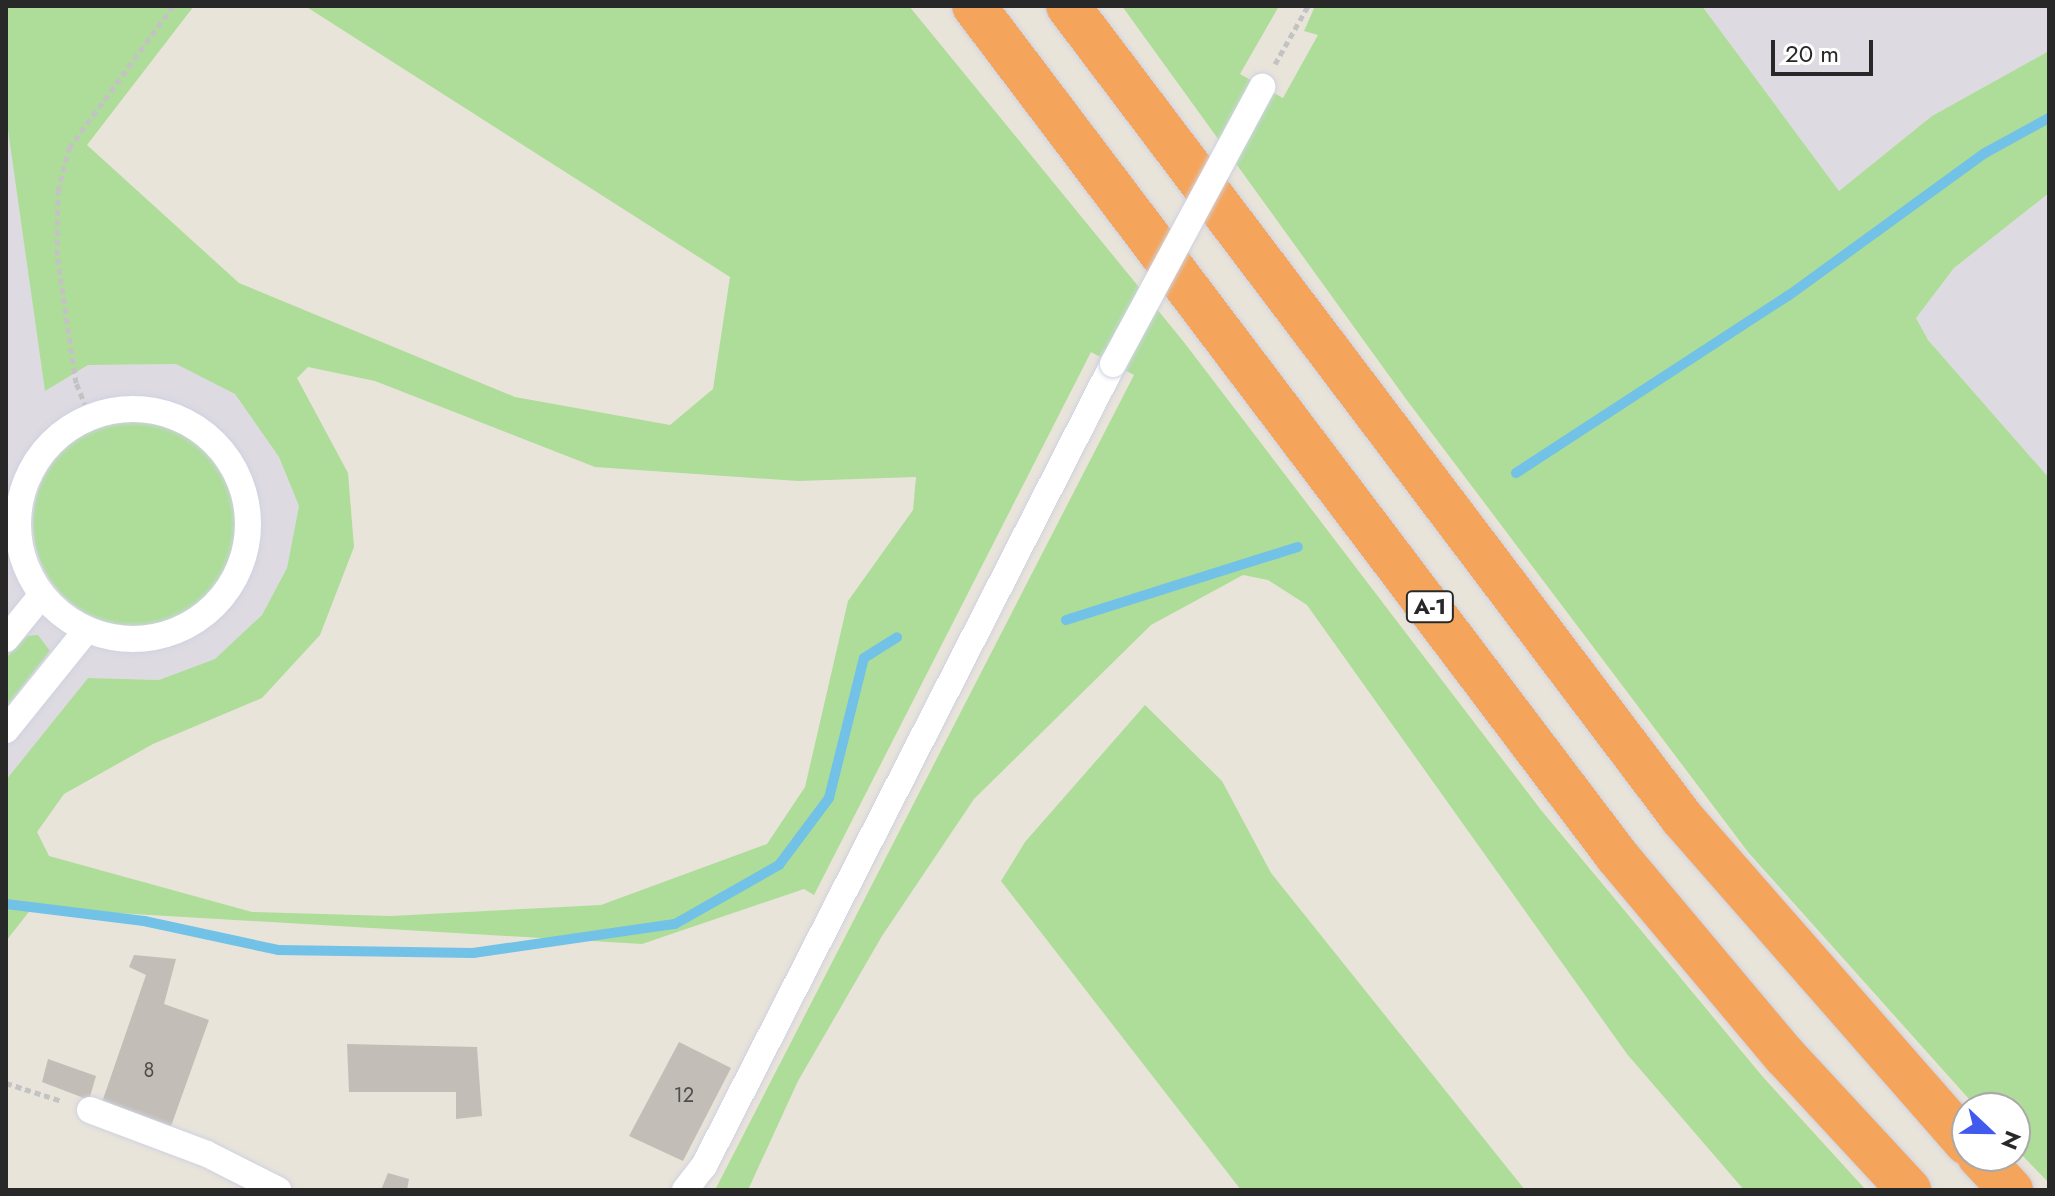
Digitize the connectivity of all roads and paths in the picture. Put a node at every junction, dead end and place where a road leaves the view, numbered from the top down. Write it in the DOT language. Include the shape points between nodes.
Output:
graph roads {
  1 [pos="173,6"];
  2 [pos="974,6"];
  3 [pos="1068,6"];
  4 [pos="1298,6"];
  5 [pos="1308,6"];
  6 [pos="1304,15"];
  7 [pos="1262,87"];
  8 [pos="90,417"];
  9 [pos="14,488"];
  10 [pos="41,596"];
  11 [pos="86,631"];
  12 [pos="6,639"];
  13 [pos="6,730"];
  14 [pos="6,1083"];
  15 [pos="90,1110"];
  16 [pos="1951,1125"];
  17 [pos="1994,1172"];
  18 [pos="278,1190"];
  19 [pos="685,1190"];
  20 [pos="1909,1190"];
  21 [pos="2011,1190"];
  1 -- 8 [label="path" via="69,148 58,191 57,255 76,383"];
  2 -- 20 [label="highway, A-1" via="1617,856 1785,1056"];
  3 -- 16 [label="highway" via="1682,818"];
  4 -- 6 [label="path"];
  5 -- 6 [label="path"];
  6 -- 7 [label="path"];
  7 -- 19 [label="street, bridge" via="1113,364 704,1166"];
  8 -- 9 [label="street" via="65,430"];
  8 -- 11 [label="street" via="135,408 172,415 204,432 240,482 249,530 241,567 222,599 194,624 159,638 122,640"];
  9 -- 10 [label="street" via="18,545"];
  10 -- 11 [label="street"];
  10 -- 12 [label="street"];
  11 -- 13 [label="street"];
  14 -- 15 [label="path"];
  15 -- 18 [label="street" via="207,1154"];
  17 -- 21 [label="highway"];
}
